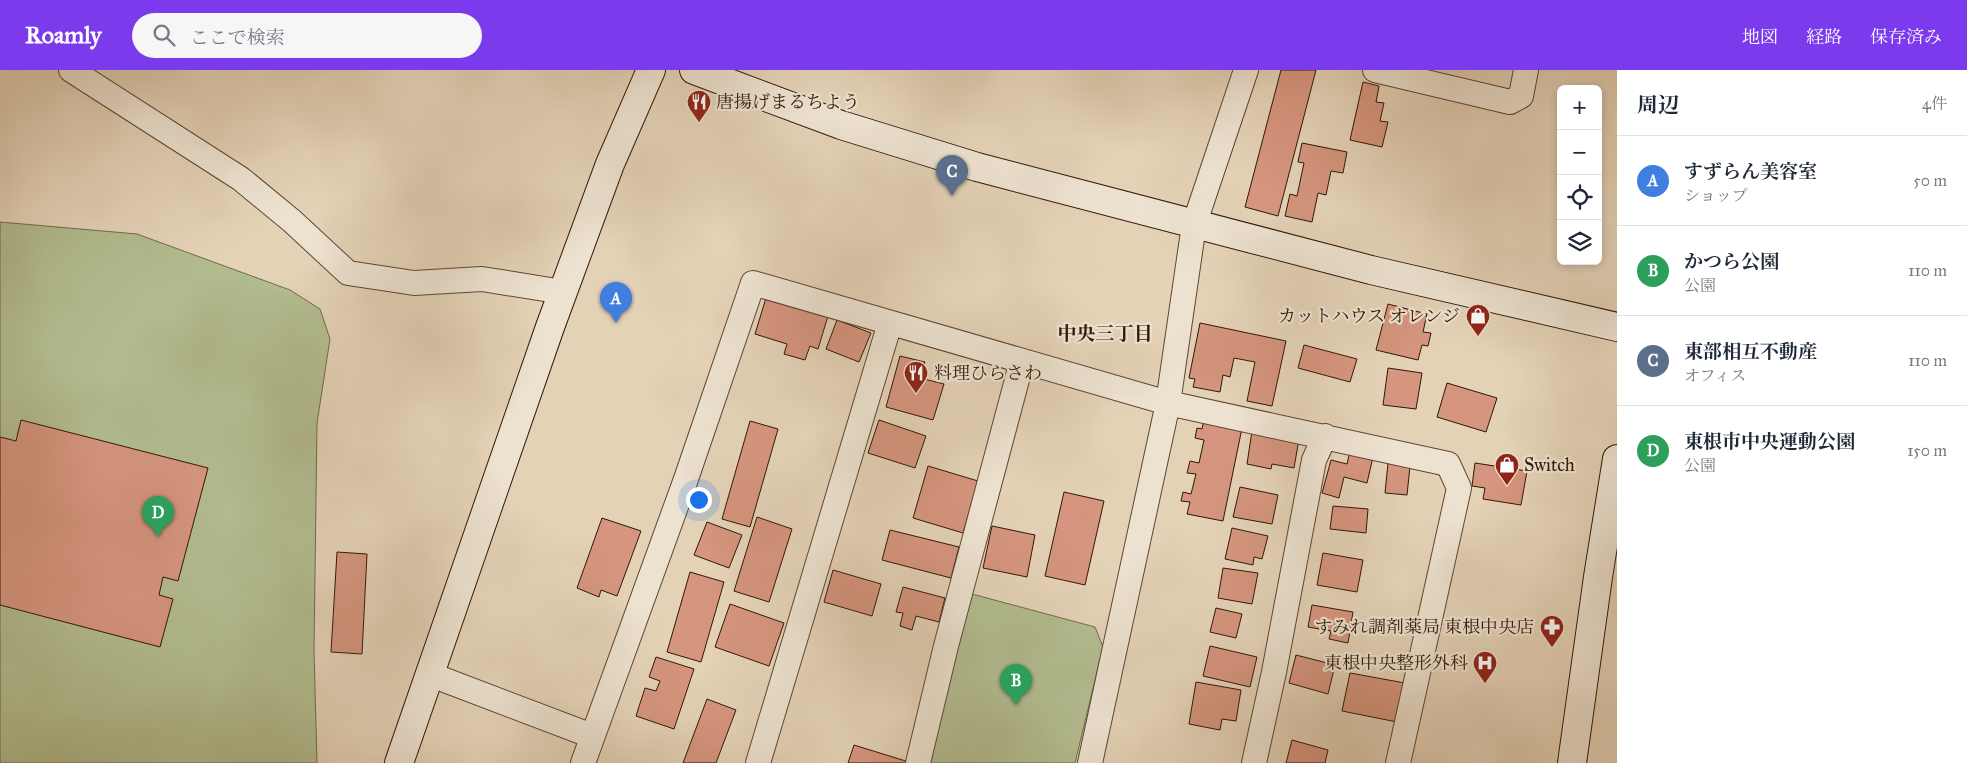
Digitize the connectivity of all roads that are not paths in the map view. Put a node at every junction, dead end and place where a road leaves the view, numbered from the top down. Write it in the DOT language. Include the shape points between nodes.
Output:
graph roads {
  1 [pos="71,70"];
  2 [pos="651,70"];
  3 [pos="694,70"];
  4 [pos="1246,70"];
  5 [pos="1375,70"];
  6 [pos="1526,70"];
  7 [pos="1194,225"];
  8 [pos="563,292"];
  9 [pos="890,322"];
  10 [pos="1617,326"];
  11 [pos="1022,361"];
  12 [pos="1168,404"];
  13 [pos="1325,436"];
  14 [pos="1617,460"];
  15 [pos="429,674"];
  16 [pos="592,736"];
  17 [pos="399,763"];
  18 [pos="583,763"];
  19 [pos="758,763"];
  20 [pos="918,763"];
  21 [pos="1090,763"];
  22 [pos="1254,763"];
  23 [pos="1398,763"];
  24 [pos="1572,763"];
  1 -- 8 [label="street" via="241,179 348,273 414,283 482,279"];
  2 -- 8 [label="street" via="610,164"];
  3 -- 7 [label="street" via="886,139"];
  4 -- 7 [label="street"];
  5 -- 6 [label="street" via="1510,102 1520,96"];
  7 -- 10 [label="street" via="1371,270"];
  7 -- 12 [label="street"];
  8 -- 15 [label="street"];
  9 -- 11 [label="street"];
  9 -- 16 [label="street" via="753,283"];
  9 -- 19 [label="street"];
  11 -- 12 [label="street"];
  11 -- 20 [label="street"];
  12 -- 13 [label="street"];
  12 -- 21 [label="street"];
  13 -- 22 [label="street" via="1314,460"];
  13 -- 23 [label="street" via="1448,464 1459,488"];
  14 -- 24 [label="street"];
  15 -- 16 [label="street"];
  15 -- 17 [label="street"];
  16 -- 18 [label="street"];
}
